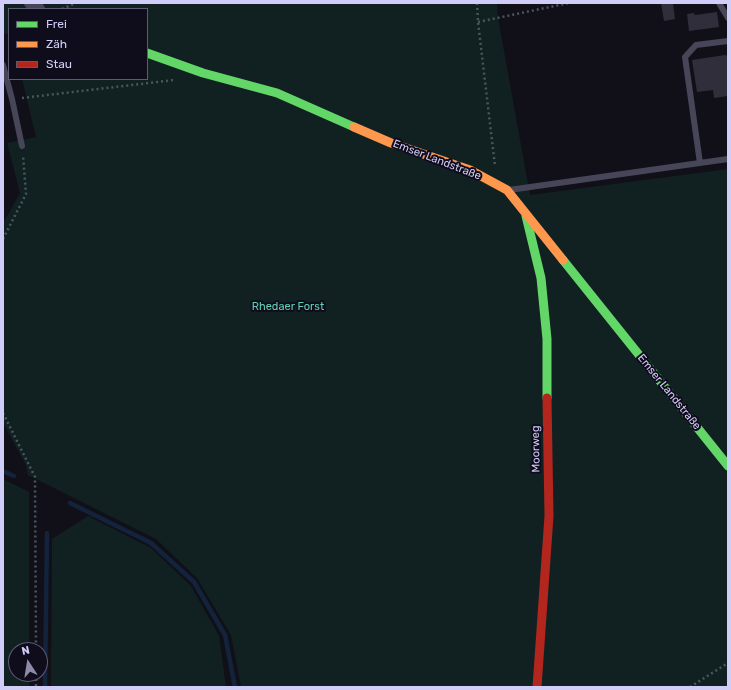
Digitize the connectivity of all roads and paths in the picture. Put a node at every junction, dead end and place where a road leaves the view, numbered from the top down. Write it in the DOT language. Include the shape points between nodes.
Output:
graph roads {
  1 [pos="76,3"];
  2 [pos="477,3"];
  3 [pos="569,3"];
  4 [pos="719,3"];
  5 [pos="64,8"];
  6 [pos="728,18"];
  7 [pos="478,22"];
  8 [pos="728,42"];
  9 [pos="148,53"];
  10 [pos="3,65"];
  11 [pos="181,79"];
  12 [pos="12,99"];
  13 [pos="22,146"];
  14 [pos="728,160"];
  15 [pos="700,163"];
  16 [pos="497,184"];
  17 [pos="507,190"];
  18 [pos="525,212"];
  19 [pos="3,238"];
  20 [pos="3,413"];
  21 [pos="728,466"];
  22 [pos="36,642"];
  23 [pos="728,663"];
  24 [pos="537,687"];
  25 [pos="690,687"];
  1 -- 5 [label="path"];
  2 -- 7 [label="path"];
  3 -- 7 [label="path"];
  4 -- 6 [label="lane"];
  7 -- 16 [label="path"];
  8 -- 15 [label="lane" via="696,45 685,57"];
  9 -- 16 [label="street, Emser Landstraße" via="204,73 277,93 391,143 470,170"];
  10 -- 12 [label="lane"];
  11 -- 12 [label="path"];
  12 -- 13 [label="lane"];
  13 -- 19 [label="path" via="26,194"];
  14 -- 15 [label="lane"];
  15 -- 17 [label="lane"];
  16 -- 17 [label="street, Emser Landstraße"];
  17 -- 18 [label="street, Emser Landstraße"];
  18 -- 21 [label="street, Emser Landstraße"];
  18 -- 24 [label="street, Moorweg" via="541,278 547,340 549,516"];
  20 -- 22 [label="path" via="35,477"];
  23 -- 25 [label="path"];
}
